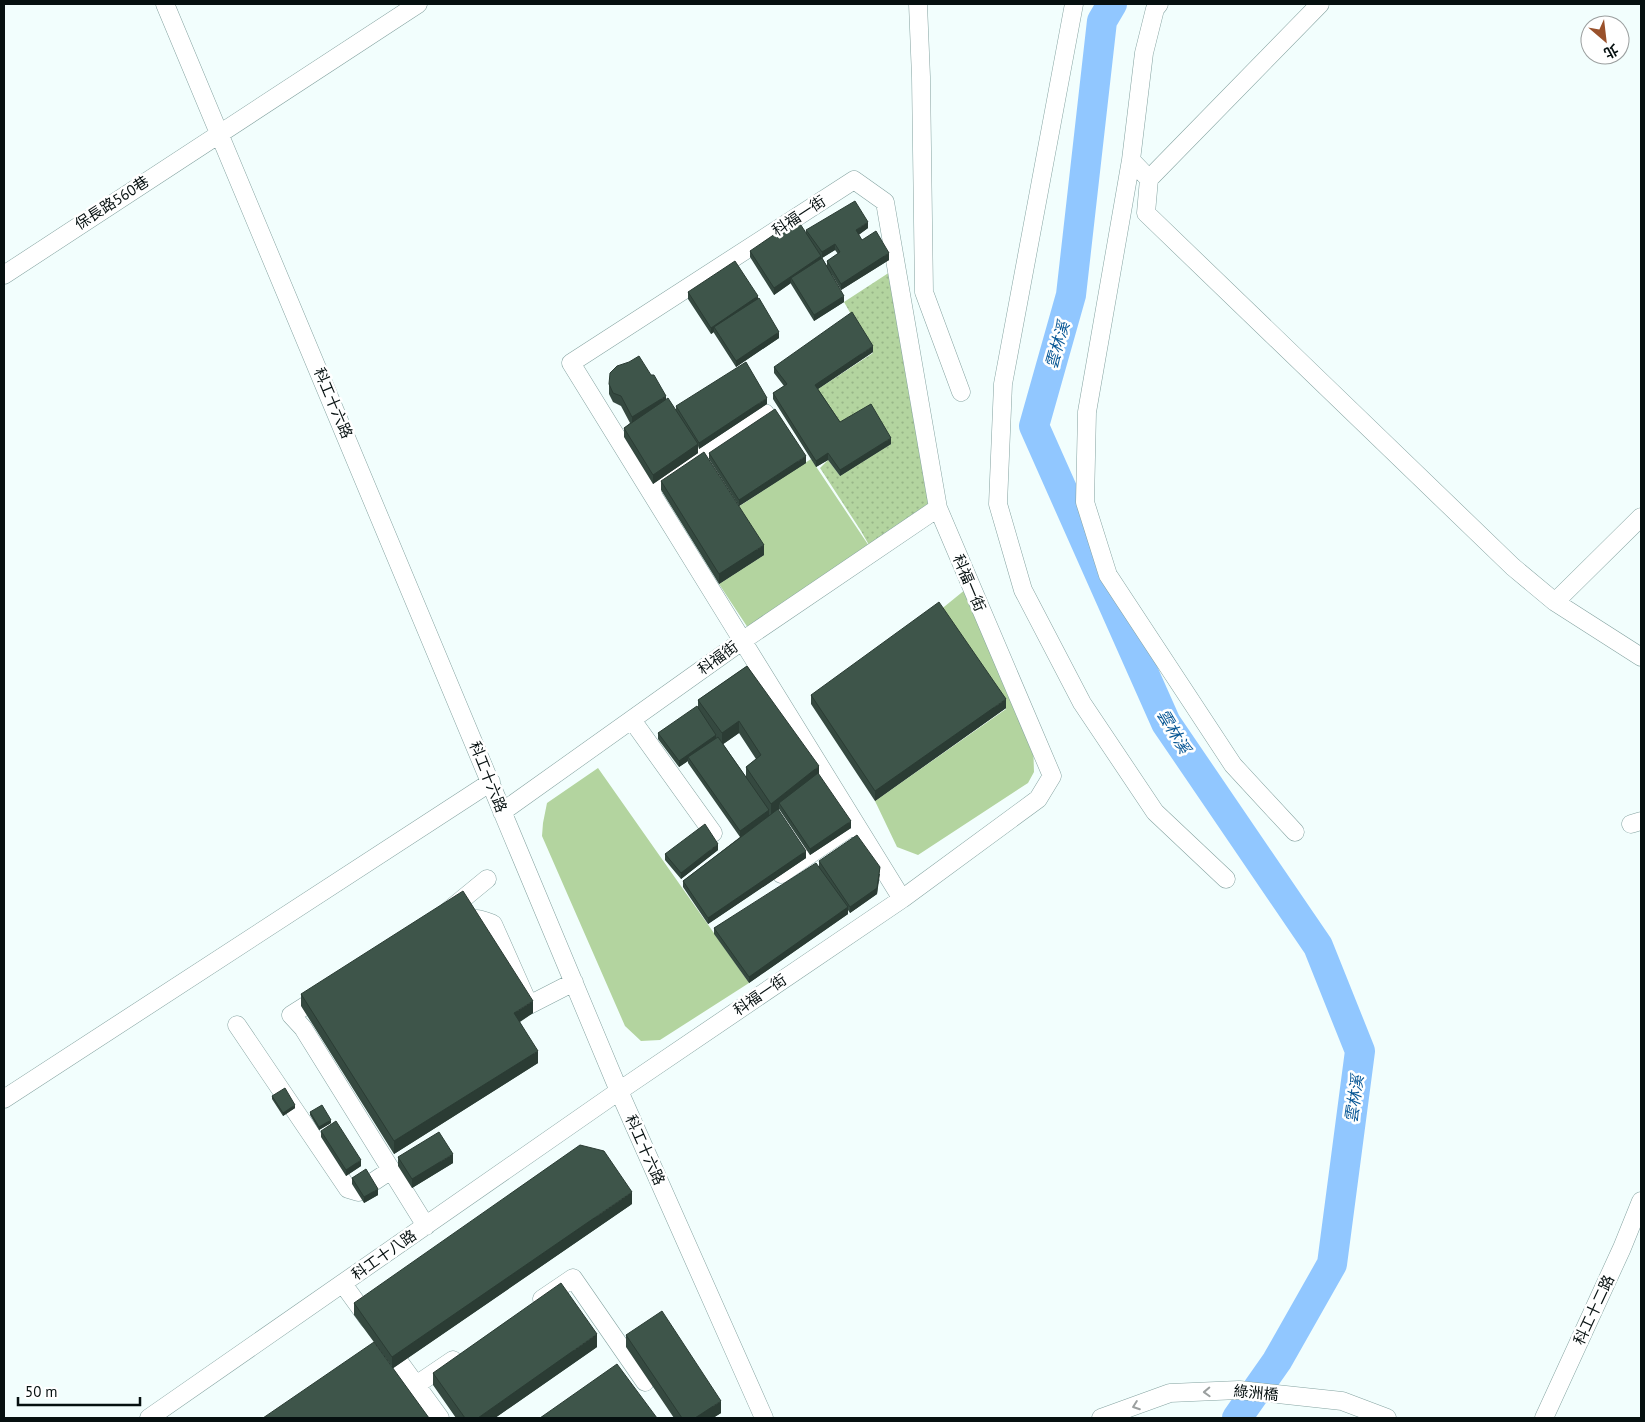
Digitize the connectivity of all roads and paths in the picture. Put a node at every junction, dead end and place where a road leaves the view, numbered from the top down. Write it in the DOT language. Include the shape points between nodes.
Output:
graph roads {
  1 [pos="166,4"];
  2 [pos="418,4"];
  3 [pos="918,4"];
  4 [pos="1074,4"];
  5 [pos="1159,4"];
  6 [pos="1320,4"];
  7 [pos="220,132"];
  8 [pos="1131,160"];
  9 [pos="1149,179"];
  10 [pos="4,274"];
  11 [pos="960,392"];
  12 [pos="765,413"];
  13 [pos="649,489"];
  14 [pos="938,508"];
  15 [pos="1641,517"];
  16 [pos="1556,602"];
  17 [pos="742,641"];
  18 [pos="1641,657"];
  19 [pos="632,720"];
  20 [pos="490,782"];
  21 [pos="502,812"];
  22 [pos="856,824"];
  23 [pos="1295,832"];
  24 [pos="713,833"];
  25 [pos="486,879"];
  26 [pos="1226,879"];
  27 [pos="765,885"];
  28 [pos="902,899"];
  29 [pos="434,920"];
  30 [pos="444,936"];
  31 [pos="574,982"];
  32 [pos="331,989"];
  33 [pos="320,1017"];
  34 [pos="237,1025"];
  35 [pos="303,1028"];
  36 [pos="619,1091"];
  37 [pos="4,1099"];
  38 [pos="391,1170"];
  39 [pos="1641,1201"];
  40 [pos="426,1226"];
  41 [pos="343,1284"];
  42 [pos="531,1306"];
  43 [pos="466,1352"];
  44 [pos="646,1382"];
  45 [pos="416,1386"];
  46 [pos="149,1418"];
  47 [pos="440,1418"];
  48 [pos="764,1418"];
  49 [pos="1102,1418"];
  50 [pos="1388,1418"];
  51 [pos="1544,1418"];
  1 -- 7 [label="street, 科工十六路"];
  2 -- 7 [label="street"];
  3 -- 11 [label="street" via="924,292"];
  4 -- 26 [label="street" via="1003,384 998,504 1023,590 1082,703 1155,812"];
  5 -- 8 [label="street" via="1144,53"];
  6 -- 9 [label="street"];
  7 -- 10 [label="street, 保長路560巷"];
  7 -- 20 [label="street, 科工十六路"];
  8 -- 9 [label="street"];
  8 -- 23 [label="street" via="1086,412 1085,502 1108,575 1233,765"];
  9 -- 16 [label="street" via="1146,213 1506,560"];
  12 -- 13 [label="street"];
  13 -- 14 [label="street, 科福一街" via="571,363 854,180 885,202"];
  13 -- 17 [label="street, 科福一街"];
  14 -- 17 [label="street, 科福街"];
  14 -- 28 [label="street, 科福一街" via="1052,776 1038,799"];
  15 -- 16 [label="street"];
  16 -- 18 [label="street"];
  17 -- 19 [label="street, 科福街"];
  17 -- 22 [label="street, 科福一街"];
  19 -- 21 [label="street, 科福街"];
  19 -- 24 [label="street"];
  20 -- 21 [label="street, 科工十六路"];
  20 -- 37 [label="street"];
  21 -- 31 [label="street, 科工十六路"];
  22 -- 27 [label="street"];
  22 -- 28 [label="street, 科福一街"];
  25 -- 29 [label="street"];
  28 -- 36 [label="street, 科福一街"];
  30 -- 31 [label="street" via="477,918 493,924 529,1005"];
  31 -- 36 [label="street, 科工十六路"];
  32 -- 35 [label="street" via="291,1015"];
  33 -- 35 [label="street"];
  34 -- 38 [label="street" via="348,1189 358,1192"];
  35 -- 38 [label="street"];
  36 -- 40 [label="street, 科工十八路"];
  36 -- 48 [label="street, 科工十六路"];
  38 -- 40 [label="street"];
  39 -- 51 [label="street, 科工十二路"];
  40 -- 41 [label="street, 科工十八路"];
  41 -- 45 [label="street"];
  41 -- 46 [label="street, 科工十八路"];
  42 -- 44 [label="street" via="572,1278"];
  43 -- 45 [label="street"];
  45 -- 47 [label="street"];
  50 -- 49 [label="street, 綠洲橋, one-way" via="1342,1401 1239,1390 1170,1393"];
}
